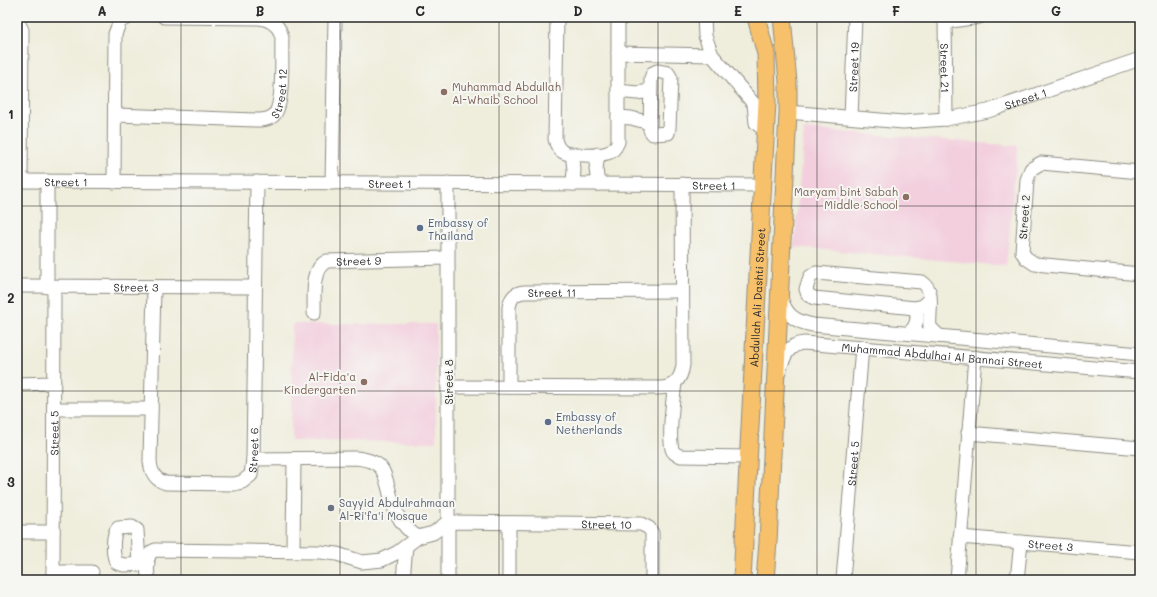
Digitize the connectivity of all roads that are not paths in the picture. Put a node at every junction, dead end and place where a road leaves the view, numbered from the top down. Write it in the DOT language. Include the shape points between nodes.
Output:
graph roads {
  1 [pos="129,17"];
  2 [pos="164,17"];
  3 [pos="335,17"];
  4 [pos="557,17"];
  5 [pos="618,17"];
  6 [pos="704,17"];
  7 [pos="756,17"];
  8 [pos="782,17"];
  9 [pos="856,17"];
  10 [pos="979,17"];
  11 [pos="17,20"];
  12 [pos="945,20"];
  13 [pos="618,53"];
  14 [pos="712,55"];
  15 [pos="1140,59"];
  16 [pos="618,91"];
  17 [pos="650,91"];
  18 [pos="788,112"];
  19 [pos="115,115"];
  20 [pos="618,117"];
  21 [pos="851,117"];
  22 [pos="19,118"];
  23 [pos="946,119"];
  24 [pos="650,123"];
  25 [pos="766,128"];
  26 [pos="572,154"];
  27 [pos="598,154"];
  28 [pos="1140,172"];
  29 [pos="19,181"];
  30 [pos="47,181"];
  31 [pos="114,182"];
  32 [pos="257,182"];
  33 [pos="332,183"];
  34 [pos="448,183"];
  35 [pos="573,184"];
  36 [pos="598,184"];
  37 [pos="682,184"];
  38 [pos="763,185"];
  39 [pos="447,258"];
  40 [pos="1140,274"];
  41 [pos="17,286"];
  42 [pos="780,286"];
  43 [pos="50,287"];
  44 [pos="154,287"];
  45 [pos="255,287"];
  46 [pos="682,291"];
  47 [pos="930,300"];
  48 [pos="915,308"];
  49 [pos="314,313"];
  50 [pos="908,333"];
  51 [pos="936,336"];
  52 [pos="818,344"];
  53 [pos="862,347"];
  54 [pos="1140,354"];
  55 [pos="974,357"];
  56 [pos="1138,371"];
  57 [pos="54,383"];
  58 [pos="675,383"];
  59 [pos="17,384"];
  60 [pos="448,387"];
  61 [pos="509,387"];
  62 [pos="775,389"];
  63 [pos="54,409"];
  64 [pos="151,409"];
  65 [pos="968,433"];
  66 [pos="1140,448"];
  67 [pos="253,459"];
  68 [pos="294,460"];
  69 [pos="749,464"];
  70 [pos="448,522"];
  71 [pos="510,523"];
  72 [pos="17,532"];
  73 [pos="53,532"];
  74 [pos="418,537"];
  75 [pos="960,537"];
  76 [pos="1021,542"];
  77 [pos="406,546"];
  78 [pos="294,551"];
  79 [pos="1140,552"];
  80 [pos="92,572"];
  81 [pos="54,576"];
  82 [pos="764,578"];
  83 [pos="148,580"];
  84 [pos="403,580"];
  85 [pos="448,580"];
  86 [pos="509,580"];
  87 [pos="652,580"];
  88 [pos="742,580"];
  89 [pos="749,580"];
  90 [pos="843,580"];
  91 [pos="957,580"];
  92 [pos="1017,580"];
  1 -- 19 [label="street" via="120,21 116,30"];
  2 -- 19 [label="street, Street 12" via="260,18 275,23 282,38 280,98 277,110 271,118 262,120"];
  3 -- 33 [label="street"];
  4 -- 26 [label="street" via="555,139 561,150"];
  5 -- 13 [label="street"];
  6 -- 14 [label="street" via="705,36"];
  7 -- 25 [label="main road, Abdullah Ali Dashti Street" via="764,41 766,61"];
  8 -- 18 [label="main road, Abdullah Ali Dashti Street"];
  9 -- 21 [label="street, Street 19"];
  10 -- 12 [label="street"];
  11 -- 22 [label="street" via="22,30"];
  12 -- 23 [label="street, Street 21"];
  13 -- 14 [label="street"];
  13 -- 16 [label="street"];
  14 -- 25 [label="street" via="754,104 756,123"];
  15 -- 23 [label="street, Street 1" via="988,111"];
  16 -- 17 [label="street"];
  16 -- 20 [label="street"];
  17 -- 24 [label="street"];
  17 -- 24 [label="street" via="653,72 669,74 671,78 668,131 664,134 653,134"];
  18 -- 21 [label="street, Street 1"];
  18 -- 42 [label="main road, Abdullah Ali Dashti Street"];
  19 -- 31 [label="street"];
  20 -- 24 [label="street"];
  20 -- 27 [label="street" via="616,147 607,154"];
  21 -- 23 [label="street, Street 1" via="903,122"];
  22 -- 29 [label="street"];
  25 -- 38 [label="main road, Abdullah Ali Dashti Street"];
  26 -- 27 [label="street"];
  26 -- 35 [label="street"];
  27 -- 36 [label="street"];
  28 -- 40 [label="street, Street 2" via="1041,163 1031,169 1027,180 1022,252 1036,264"];
  29 -- 30 [label="street, Street 1"];
  30 -- 31 [label="street, Street 1"];
  30 -- 43 [label="street, Street 5"];
  31 -- 32 [label="street, Street 1"];
  32 -- 33 [label="street, Street 1"];
  32 -- 45 [label="street, Street 6"];
  33 -- 34 [label="street, Street 1"];
  34 -- 35 [label="street, Street 1"];
  34 -- 39 [label="street, Street 8"];
  35 -- 36 [label="street, Street 1"];
  36 -- 37 [label="street, Street 1"];
  37 -- 38 [label="street, Street 1"];
  37 -- 46 [label="street"];
  38 -- 69 [label="main road, Abdullah Ali Dashti Street"];
  39 -- 49 [label="street, Street 9" via="327,261 316,274"];
  39 -- 60 [label="street, Street 8"];
  41 -- 43 [label="street, Street 3"];
  42 -- 50 [label="street, Muhammad Abdulhai Al Bannai Street" via="785,309 791,317 802,322"];
  42 -- 62 [label="main road, Abdullah Ali Dashti Street"];
  43 -- 44 [label="street, Street 3"];
  43 -- 57 [label="street, Street 5"];
  44 -- 45 [label="street, Street 3"];
  44 -- 64 [label="street, Street 6"];
  45 -- 67 [label="street, Street 6"];
  46 -- 58 [label="street" via="683,365 680,377"];
  46 -- 61 [label="street, Street 11" via="516,294 509,307"];
  47 -- 48 [label="street"];
  47 -- 48 [label="street" via="930,292 922,282 816,273 806,282 808,295 814,298"];
  47 -- 51 [label="street" via="930,327"];
  48 -- 50 [label="street" via="918,315 913,329"];
  50 -- 51 [label="street, Muhammad Abdulhai Al Bannai Street"];
  51 -- 52 [label="street" via="906,338 817,331 813,339"];
  51 -- 54 [label="street, Muhammad Abdulhai Al Bannai Street"];
  52 -- 53 [label="street, Muhammad Abdulhai Al Bannai Street"];
  52 -- 62 [label="street, Muhammad Abdulhai Al Bannai Street" via="800,343 789,350"];
  53 -- 55 [label="street, Muhammad Abdulhai Al Bannai Street"];
  53 -- 90 [label="street, Street 5"];
  55 -- 56 [label="street, Muhammad Abdulhai Al Bannai Street"];
  55 -- 65 [label="street"];
  57 -- 59 [label="street"];
  57 -- 63 [label="street, Street 5"];
  58 -- 61 [label="street" via="660,388"];
  58 -- 69 [label="street" via="672,422 674,453"];
  60 -- 61 [label="street"];
  60 -- 70 [label="street, Street 8"];
  62 -- 82 [label="main road, Abdullah Ali Dashti Street"];
  63 -- 64 [label="street"];
  63 -- 73 [label="street, Street 5"];
  64 -- 67 [label="street, Street 6" via="150,467 154,477 160,481 239,483 251,475"];
  65 -- 66 [label="street"];
  65 -- 75 [label="street"];
  67 -- 68 [label="street"];
  68 -- 74 [label="street" via="361,458 378,465 386,477 393,507 400,522"];
  68 -- 78 [label="street"];
  69 -- 88 [label="main road, Abdullah Ali Dashti Street"];
  69 -- 89 [label="main road" via="755,502"];
  70 -- 71 [label="street, Street 10"];
  70 -- 74 [label="street" via="433,533"];
  70 -- 85 [label="street, Street 8"];
  71 -- 86 [label="street"];
  71 -- 87 [label="street, Street 10" via="644,525 651,530"];
  72 -- 73 [label="street"];
  73 -- 81 [label="street, Street 5"];
  74 -- 77 [label="street"];
  75 -- 76 [label="street, Street 3"];
  75 -- 91 [label="street"];
  76 -- 79 [label="street, Street 3"];
  76 -- 92 [label="street"];
  77 -- 78 [label="street" via="388,558 372,562 356,561 330,553"];
  77 -- 84 [label="street"];
  78 -- 83 [label="street" via="155,550 148,554 143,564"];
  80 -- 81 [label="street"];
}
